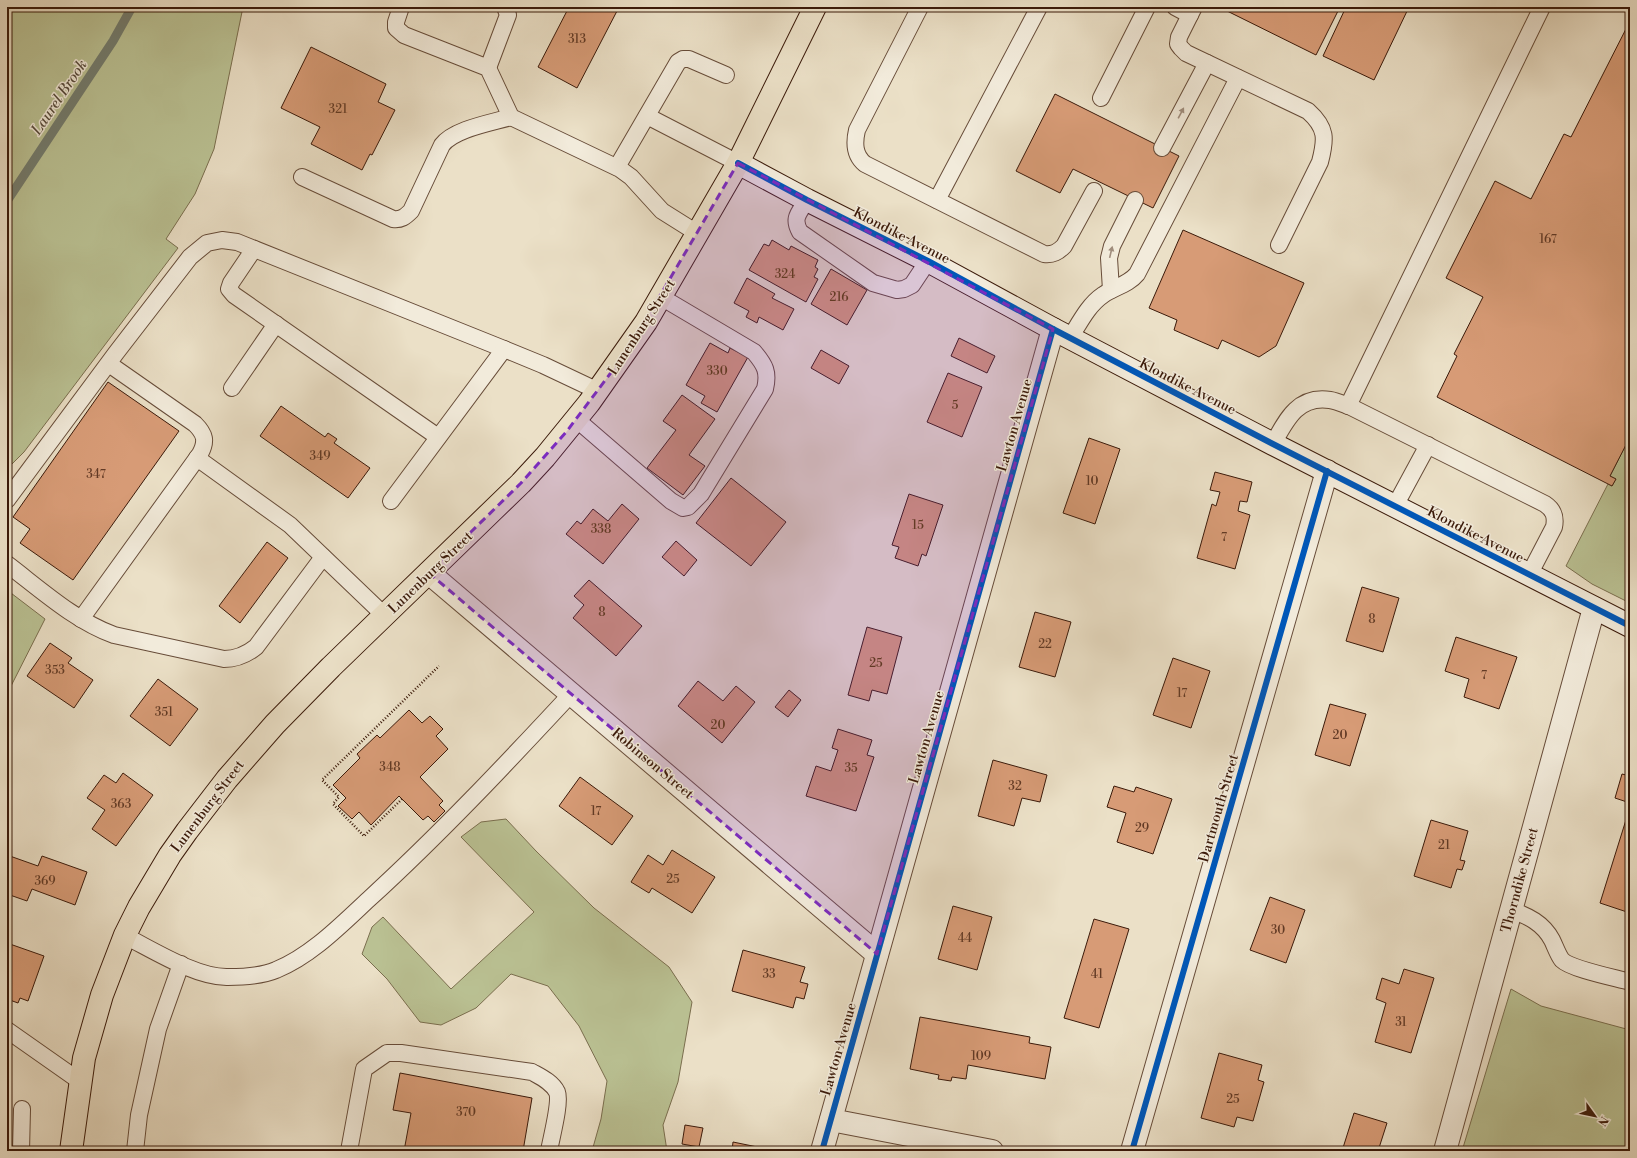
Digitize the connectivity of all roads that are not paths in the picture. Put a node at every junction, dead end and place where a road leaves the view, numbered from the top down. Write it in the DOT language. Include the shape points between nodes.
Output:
graph roads {
  1 [pos="401,7"];
  2 [pos="505,7"];
  3 [pos="815,7"];
  4 [pos="920,7"];
  5 [pos="1039,7"];
  6 [pos="1147,7"];
  7 [pos="1175,7"];
  8 [pos="1542,7"];
  9 [pos="1192,11"];
  10 [pos="1207,63"];
  11 [pos="488,68"];
  12 [pos="726,75"];
  13 [pos="1238,78"];
  14 [pos="1101,98"];
  15 [pos="647,116"];
  16 [pos="510,117"];
  17 [pos="1162,148"];
  18 [pos="738,163"];
  19 [pos="617,167"];
  20 [pos="302,178"];
  21 [pos="1094,191"];
  22 [pos="807,200"];
  23 [pos="937,200"];
  24 [pos="1135,200"];
  25 [pos="698,233"];
  26 [pos="1279,245"];
  27 [pos="254,249"];
  28 [pos="928,261"];
  29 [pos="1111,290"];
  30 [pos="661,298"];
  31 [pos="276,324"];
  32 [pos="1061,334"];
  33 [pos="504,349"];
  34 [pos="109,364"];
  35 [pos="232,388"];
  36 [pos="598,391"];
  37 [pos="1348,406"];
  38 [pos="576,419"];
  39 [pos="438,437"];
  40 [pos="1273,444"];
  41 [pos="1428,445"];
  42 [pos="197,458"];
  43 [pos="1327,472"];
  44 [pos="7,500"];
  45 [pos="391,500"];
  46 [pos="1395,506"];
  47 [pos="323,557"];
  48 [pos="7,564"];
  49 [pos="429,573"];
  50 [pos="1529,575"];
  51 [pos="1594,608"];
  52 [pos="384,616"];
  53 [pos="81,619"];
  54 [pos="1630,626"];
  55 [pos="571,694"];
  56 [pos="1511,910"];
  57 [pos="125,936"];
  58 [pos="877,954"];
  59 [pos="181,964"];
  60 [pos="1630,982"];
  61 [pos="7,1030"];
  62 [pos="80,1082"];
  63 [pos="22,1109"];
  64 [pos="831,1120"];
  65 [pos="72,1145"];
  66 [pos="21,1151"];
  67 [pos="135,1151"];
  68 [pos="349,1151"];
  69 [pos="549,1151"];
  70 [pos="822,1151"];
  71 [pos="992,1151"];
  72 [pos="1132,1151"];
  73 [pos="1445,1151"];
  1 -- 11 [label="lane" via="396,28 404,35"];
  2 -- 11 [label="lane" via="508,15"];
  3 -- 18 [label="main road, Lunenburg Street"];
  4 -- 23 [label="lane" via="857,130 855,139 858,159"];
  5 -- 23 [label="lane"];
  6 -- 14 [label="lane"];
  7 -- 9 [label="lane"];
  8 -- 37 [label="lane"];
  9 -- 10 [label="lane" via="1178,44 1186,53"];
  10 -- 13 [label="lane"];
  17 -- 10 [label="lane, one-way"];
  11 -- 16 [label="lane"];
  12 -- 15 [label="lane" via="689,59 683,59 672,69"];
  13 -- 26 [label="lane" via="1308,111 1323,129 1320,162"];
  13 -- 29 [label="lane" via="1137,274 1133,280"];
  15 -- 18 [label="lane"];
  15 -- 19 [label="lane"];
  16 -- 19 [label="lane"];
  16 -- 20 [label="lane" via="446,139 411,211 405,218 398,220"];
  18 -- 22 [label="street, Klondike Avenue"];
  18 -- 25 [label="main road, Lunenburg Street"];
  19 -- 25 [label="lane" via="631,177 662,211"];
  21 -- 23 [label="lane" via="1064,246 1051,254 1034,250"];
  22 -- 28 [label="street, Klondike Avenue"];
  22 -- 28 [label="lane" via="796,217 800,232 873,283 897,290 904,289 912,285"];
  29 -- 24 [label="lane, one-way" via="1112,246"];
  25 -- 30 [label="main road, Lunenburg Street"];
  27 -- 31 [label="lane" via="229,289"];
  27 -- 33 [label="lane"];
  27 -- 34 [label="lane" via="237,242 222,240 207,243 190,257"];
  28 -- 32 [label="street, Klondike Avenue"];
  29 -- 32 [label="lane" via="1095,301"];
  30 -- 36 [label="main road, Lunenburg Street"];
  30 -- 38 [label="lane" via="754,352 766,370 765,389 701,494 688,507 683,508 671,501"];
  31 -- 35 [label="lane"];
  31 -- 39 [label="lane"];
  32 -- 40 [label="street, Klondike Avenue"];
  32 -- 58 [label="street, Lawton Avenue"];
  33 -- 36 [label="lane"];
  33 -- 39 [label="lane"];
  34 -- 42 [label="lane" via="202,430 205,445"];
  34 -- 44 [label="lane"];
  36 -- 38 [label="main road, Lunenburg Street"];
  37 -- 40 [label="lane" via="1331,400 1314,400 1300,406 1291,414"];
  37 -- 41 [label="lane"];
  38 -- 49 [label="main road, Lunenburg Street" via="521,483"];
  39 -- 45 [label="lane"];
  40 -- 43 [label="street, Klondike Avenue"];
  41 -- 46 [label="lane"];
  41 -- 50 [label="lane" via="1551,508 1556,520 1554,527"];
  42 -- 47 [label="lane" via="290,525"];
  42 -- 53 [label="lane"];
  43 -- 46 [label="street, Klondike Avenue"];
  43 -- 72 [label="street, Dartmouth Street"];
  46 -- 50 [label="street, Klondike Avenue"];
  47 -- 52 [label="lane"];
  47 -- 53 [label="lane" via="256,647 234,659 114,635"];
  48 -- 53 [label="lane"];
  49 -- 52 [label="main road, Lunenburg Street"];
  49 -- 55 [label="street, Robinson Street"];
  50 -- 51 [label="street, Klondike Avenue"];
  51 -- 54 [label="street, Klondike Avenue"];
  51 -- 56 [label="street, Thorndike Street"];
  52 -- 57 [label="main road, Lunenburg Street" via="303,696 222,784 170,855"];
  55 -- 58 [label="street, Robinson Street"];
  55 -- 59 [label="lane" via="448,824 338,928 302,956 276,970 228,978 211,976"];
  56 -- 60 [label="lane" via="1538,922 1550,936 1562,960 1572,966"];
  56 -- 73 [label="street, Thorndike Street"];
  57 -- 59 [label="lane"];
  57 -- 62 [label="main road, Lunenburg Street" via="92,1026"];
  58 -- 64 [label="street, Lawton Avenue"];
  59 -- 67 [label="lane" via="158,1028 139,1115"];
  61 -- 62 [label="lane"];
  62 -- 65 [label="main road, Lunenburg Street"];
  63 -- 66 [label="lane"];
  64 -- 70 [label="street, Lawton Avenue"];
  64 -- 71 [label="street"];
  68 -- 69 [label="lane" via="364,1069 387,1054 401,1053 532,1072 543,1078 557,1092"];
}
